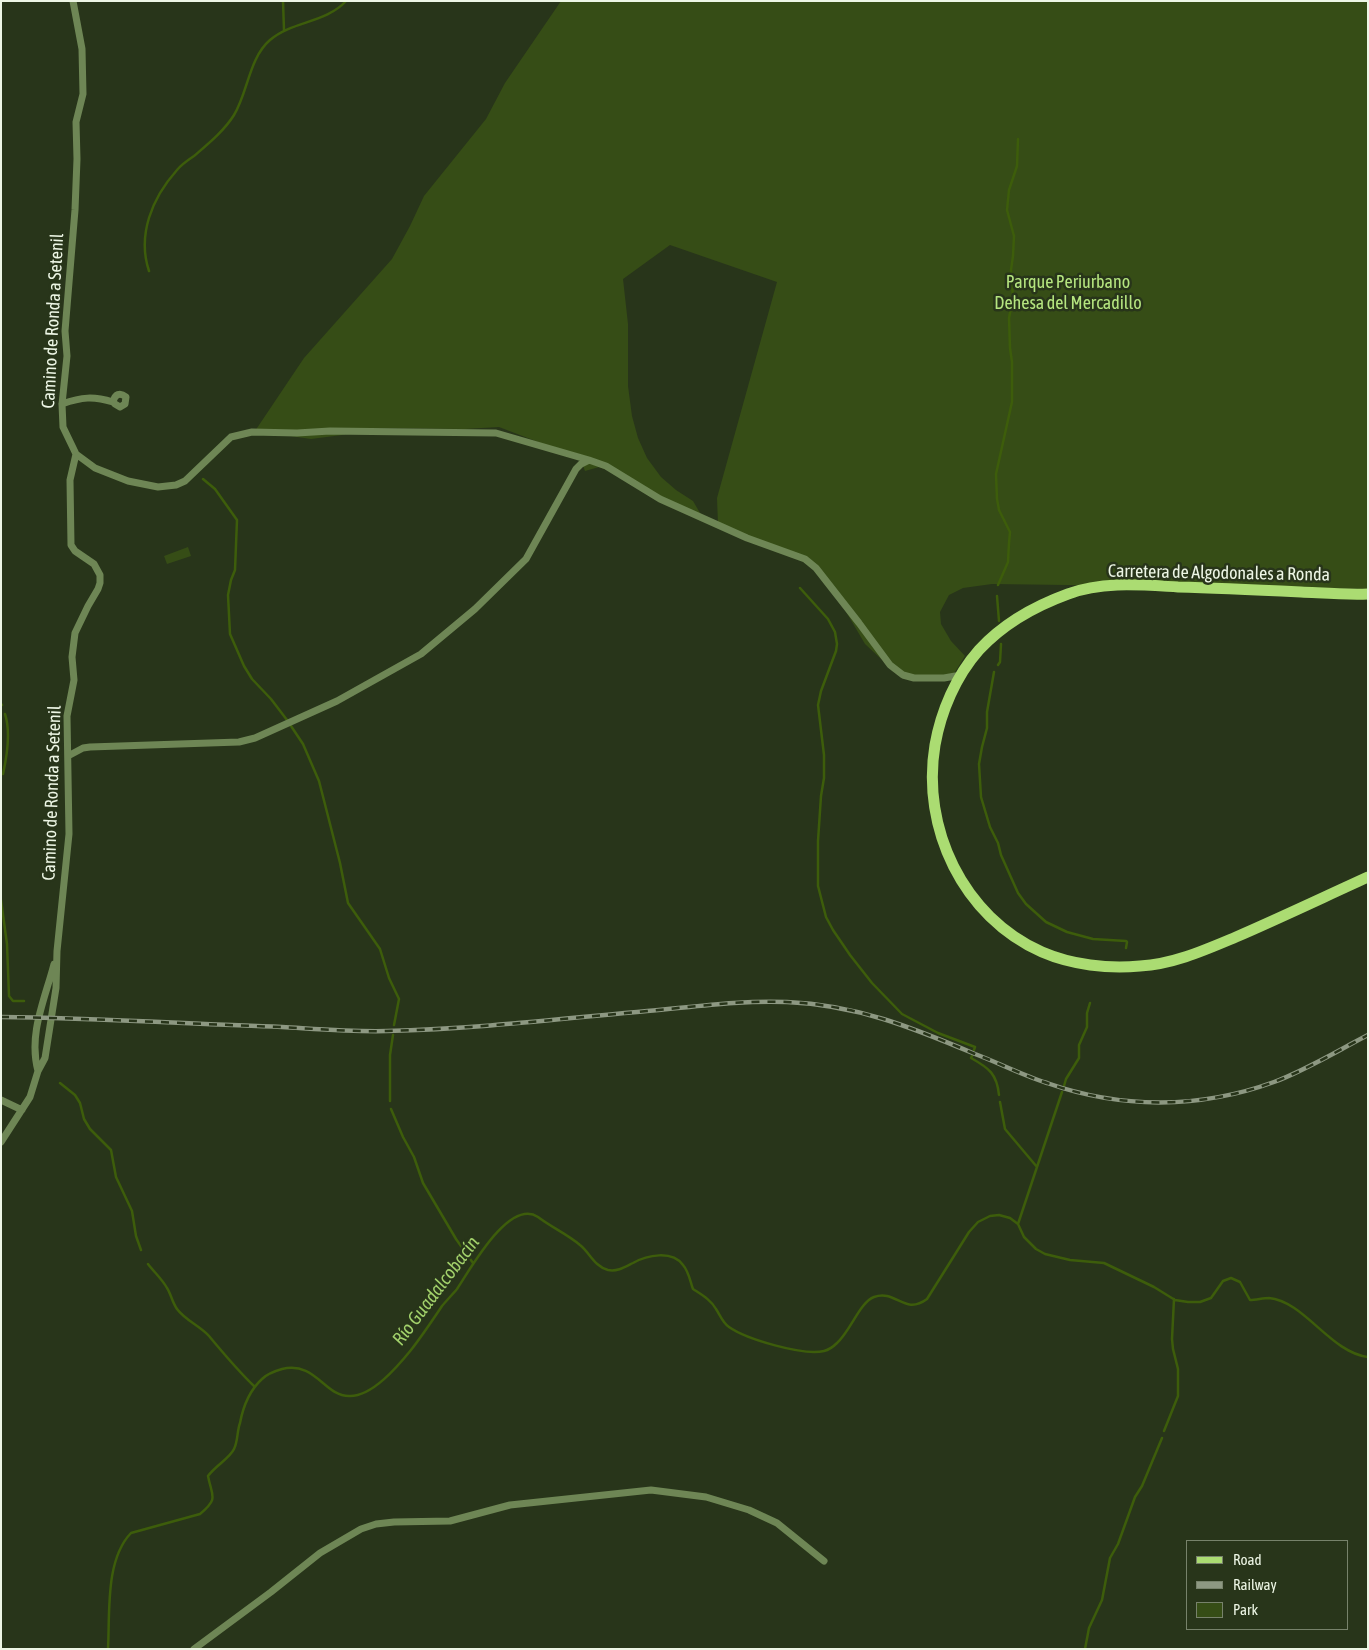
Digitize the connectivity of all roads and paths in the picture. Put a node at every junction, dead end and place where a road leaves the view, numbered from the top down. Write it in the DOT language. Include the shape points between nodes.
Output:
graph roads {
  1 [pos="73,1"];
  2 [pos="113,402"];
  3 [pos="62,404"];
  4 [pos="76,454"];
  5 [pos="589,460"];
  6 [pos="1368,594"];
  7 [pos="961,675"];
  8 [pos="68,756"];
  9 [pos="1368,877"];
  10 [pos="58,951"];
  11 [pos="38,1071"];
  12 [pos="1,1100"];
  13 [pos="22,1110"];
  14 [pos="1,1142"];
  15 [pos="824,1561"];
  16 [pos="194,1649"];
  1 -- 3 [label="street, Camino de Ronda a Setenil" via="82,48 83,94 76,122 75,210"];
  2 -- 3 [label="street" via="87,397"];
  3 -- 4 [label="street, Camino de Ronda a Setenil" via="63,427"];
  4 -- 5 [label="street" via="95,468 128,481 158,487 185,481 231,437 252,432 496,433"];
  4 -- 8 [label="street, Camino de Ronda a Setenil" via="70,480 71,545 94,564 100,583 76,632 72,657 74,680 67,716"];
  5 -- 7 [label="street" via="606,466 660,499 747,538 805,559 816,568 890,665 903,675 944,678"];
  5 -- 8 [label="street" via="576,470 526,559 475,610 421,654 337,701 239,742 90,747"];
  6 -- 7 [label="main road, Carretera de Algodonales a Ronda" via="1120,584 1071,592 1039,605 1007,626 980,649"];
  7 -- 9 [label="main road, Carretera de Algodonales a Ronda" via="936,735 932,798 936,821 960,880 976,901 1006,930 1042,952 1096,966 1163,963 1191,956"];
  8 -- 10 [label="street, Camino de Ronda a Setenil" via="69,834"];
  10 -- 11 [label="street, Camino de Ronda a Setenil" via="46,1058"];
  10 -- 11 [label="street, Camino de Ronda a Setenil" via="37,1021"];
  11 -- 13 [label="street, Camino de Ronda a Setenil"];
  12 -- 13 [label="street"];
  13 -- 14 [label="street, Camino de Ronda a Setenil"];
  15 -- 16 [label="street" via="777,1523 750,1510 706,1497 651,1490 510,1505 450,1521 394,1522 361,1529 320,1553"];
}
